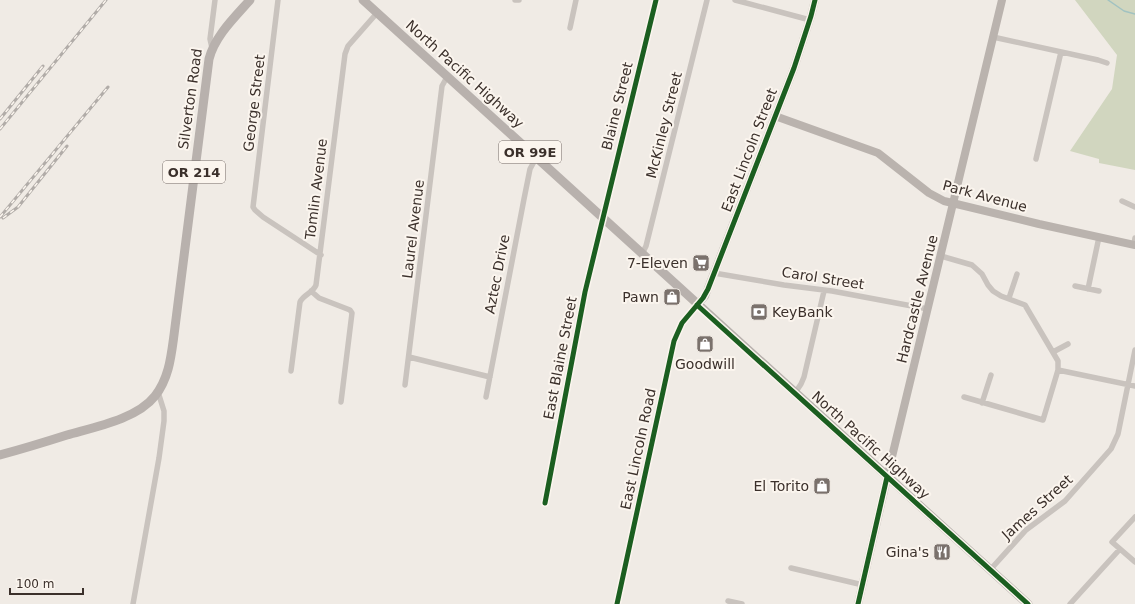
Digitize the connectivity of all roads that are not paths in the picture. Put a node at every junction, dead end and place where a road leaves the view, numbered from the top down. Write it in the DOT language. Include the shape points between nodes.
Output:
graph roads {
  1 [pos="215,0"];
  2 [pos="250,0"];
  3 [pos="278,0"];
  4 [pos="363,0"];
  5 [pos="514,0"];
  6 [pos="519,0"];
  7 [pos="576,0"];
  8 [pos="656,0"];
  9 [pos="707,0"];
  10 [pos="735,0"];
  11 [pos="815,0"];
  12 [pos="1002,0"];
  13 [pos="377,13"];
  14 [pos="810,20"];
  15 [pos="570,28"];
  16 [pos="993,37"];
  17 [pos="212,48"];
  18 [pos="1061,52"];
  19 [pos="1107,63"];
  20 [pos="447,77"];
  21 [pos="775,116"];
  22 [pos="536,158"];
  23 [pos="1036,159"];
  24 [pos="1122,200"];
  25 [pos="953,204"];
  26 [pos="1135,207"];
  27 [pos="602,218"];
  28 [pos="1099,237"];
  29 [pos="1135,243"];
  30 [pos="642,254"];
  31 [pos="321,255"];
  32 [pos="940,256"];
  33 [pos="714,273"];
  34 [pos="1017,274"];
  35 [pos="1075,286"];
  36 [pos="1088,289"];
  37 [pos="824,290"];
  38 [pos="311,291"];
  39 [pos="1099,291"];
  40 [pos="1009,298"];
  41 [pos="697,305"];
  42 [pos="928,309"];
  43 [pos="1068,344"];
  44 [pos="1135,350"];
  45 [pos="1053,352"];
  46 [pos="409,357"];
  47 [pos="1058,370"];
  48 [pos="291,371"];
  49 [pos="991,375"];
  50 [pos="490,377"];
  51 [pos="405,385"];
  52 [pos="1128,385"];
  53 [pos="1135,386"];
  54 [pos="158,392"];
  55 [pos="795,393"];
  56 [pos="486,397"];
  57 [pos="964,397"];
  58 [pos="341,402"];
  59 [pos="982,403"];
  60 [pos="0,455"];
  61 [pos="887,477"];
  62 [pos="545,503"];
  63 [pos="1135,517"];
  64 [pos="1120,549"];
  65 [pos="1135,562"];
  66 [pos="791,568"];
  67 [pos="990,570"];
  68 [pos="863,585"];
  69 [pos="728,601"];
  70 [pos="133,604"];
  71 [pos="617,604"];
  72 [pos="742,604"];
  73 [pos="858,604"];
  74 [pos="1028,604"];
  75 [pos="1070,604"];
  1 -- 17 [label="street, Silverton Road" via="210,39"];
  2 -- 17 [label="main road, OR 214"];
  3 -- 31 [label="street, George Street" via="253,205 263,217"];
  4 -- 13 [label="main road, North Pacific Highway / OR 99E"];
  5 -- 6 [label="street"];
  7 -- 15 [label="street"];
  8 -- 27 [label="street, Blaine Street"];
  9 -- 30 [label="street, McKinley Street"];
  10 -- 14 [label="street"];
  11 -- 14 [label="street, East Lincoln Street"];
  12 -- 16 [label="street, Hardcastle Avenue"];
  13 -- 20 [label="main road, North Pacific Highway / OR 99E"];
  13 -- 31 [label="street, Tomlin Avenue" via="344,54"];
  14 -- 21 [label="street, East Lincoln Street"];
  16 -- 18 [label="street"];
  16 -- 25 [label="street, Hardcastle Avenue"];
  17 -- 54 [label="main road, Silverton Road / OR 214" via="168,370"];
  18 -- 19 [label="street"];
  18 -- 23 [label="street"];
  20 -- 22 [label="main road, North Pacific Highway / OR 99E"];
  20 -- 46 [label="street, Laurel Avenue" via="442,86"];
  21 -- 25 [label="street, Park Avenue" via="878,153 934,196"];
  21 -- 33 [label="street, East Lincoln Street"];
  22 -- 27 [label="main road, North Pacific Highway / OR 99E"];
  22 -- 50 [label="street, Aztec Drive" via="530,169"];
  24 -- 26 [label="street"];
  25 -- 28 [label="street, Park Avenue"];
  25 -- 32 [label="street, Hardcastle Avenue"];
  27 -- 30 [label="main road, North Pacific Highway / OR 99E"];
  27 -- 62 [label="street, East Blaine Street" via="585,292"];
  28 -- 29 [label="street, Park Avenue"];
  28 -- 36 [label="street"];
  30 -- 41 [label="main road, North Pacific Highway / OR 99E"];
  31 -- 38 [label="street, Tomlin Avenue" via="316,284"];
  32 -- 40 [label="street" via="972,265 982,274 990,289"];
  32 -- 42 [label="street, Hardcastle Avenue"];
  33 -- 37 [label="street, Carol Street"];
  33 -- 41 [label="street, East Lincoln Street" via="705,296"];
  34 -- 40 [label="street"];
  35 -- 36 [label="street"];
  36 -- 39 [label="street"];
  37 -- 42 [label="street, Carol Street"];
  37 -- 55 [label="street" via="802,381"];
  38 -- 48 [label="street, Tomlin Avenue" via="302,297 299,304"];
  38 -- 58 [label="street" via="319,298 352,313"];
  40 -- 45 [label="street" via="1025,305"];
  41 -- 55 [label="main road, North Pacific Highway / OR 99E"];
  41 -- 71 [label="street, East Lincoln Road" via="676,333"];
  42 -- 61 [label="street, Hardcastle Avenue"];
  43 -- 45 [label="street"];
  44 -- 52 [label="street, James Street"];
  45 -- 47 [label="street" via="1059,364"];
  46 -- 50 [label="street"];
  46 -- 51 [label="street, Laurel Avenue"];
  47 -- 52 [label="street"];
  47 -- 59 [label="street" via="1042,420"];
  49 -- 59 [label="street"];
  50 -- 56 [label="street, Aztec Drive"];
  52 -- 53 [label="street"];
  52 -- 67 [label="street, James Street" via="1118,434 1111,449 1068,498 1026,530"];
  54 -- 60 [label="main road, OR 214" via="144,406 120,419"];
  54 -- 70 [label="street" via="164,411 164,421"];
  55 -- 61 [label="main road, North Pacific Highway / OR 99E"];
  57 -- 59 [label="street"];
  61 -- 67 [label="main road, North Pacific Highway / OR 99E"];
  61 -- 68 [label="street, Hardcastle Avenue"];
  63 -- 64 [label="street" via="1112,542"];
  64 -- 65 [label="street"];
  64 -- 75 [label="street"];
  66 -- 68 [label="street"];
  67 -- 74 [label="main road, North Pacific Highway / OR 99E"];
  68 -- 73 [label="street, Hardcastle Avenue"];
  69 -- 72 [label="street"];
}
